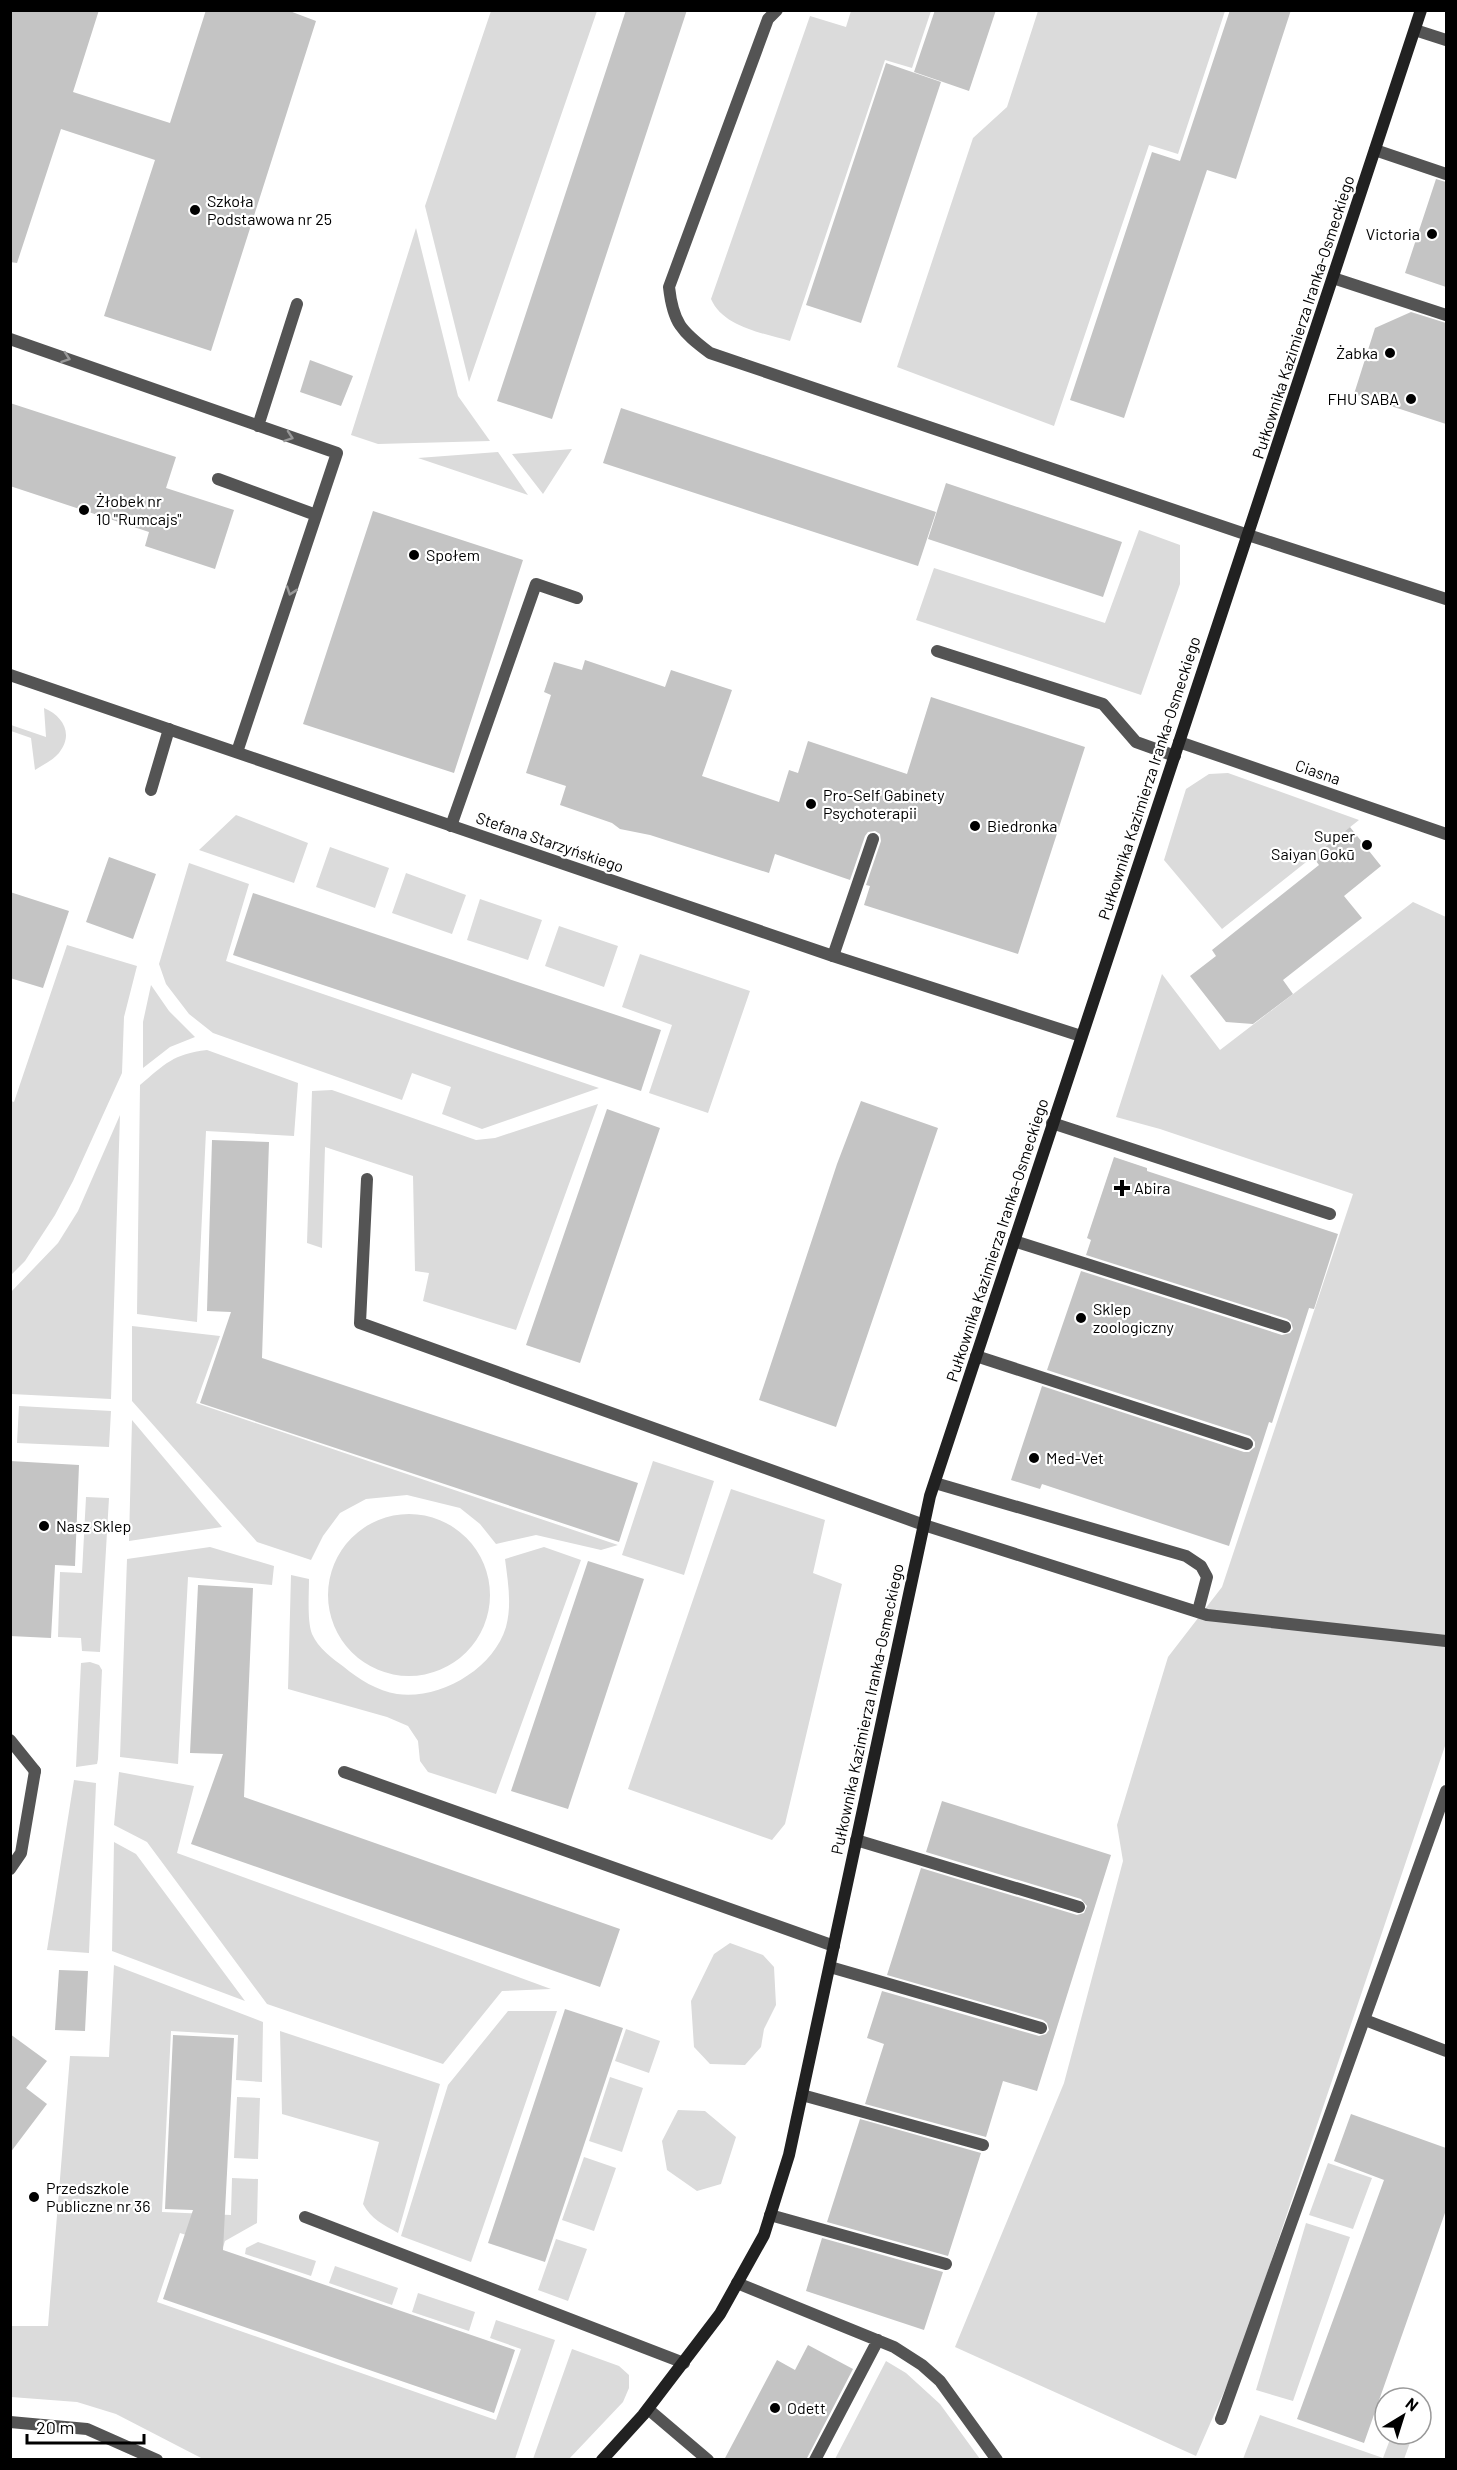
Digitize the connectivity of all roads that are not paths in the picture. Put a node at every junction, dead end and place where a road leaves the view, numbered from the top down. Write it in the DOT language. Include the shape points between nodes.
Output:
graph roads {
  1 [pos="777,10"];
  2 [pos="1421,10"];
  3 [pos="1415,30"];
  4 [pos="1446,40"];
  5 [pos="1375,150"];
  6 [pos="1446,174"];
  7 [pos="1333,278"];
  8 [pos="297,304"];
  9 [pos="1446,315"];
  10 [pos="10,339"];
  11 [pos="258,426"];
  12 [pos="218,479"];
  13 [pos="316,515"];
  14 [pos="1248,535"];
  15 [pos="577,598"];
  16 [pos="1446,599"];
  17 [pos="938,651"];
  18 [pos="10,675"];
  19 [pos="170,729"];
  20 [pos="1179,742"];
  21 [pos="237,752"];
  22 [pos="1175,756"];
  23 [pos="152,790"];
  24 [pos="451,826"];
  25 [pos="1446,834"];
  26 [pos="873,839"];
  27 [pos="833,956"];
  28 [pos="1081,1036"];
  29 [pos="1052,1123"];
  30 [pos="367,1179"];
  31 [pos="1330,1214"];
  32 [pos="1014,1241"];
  33 [pos="1285,1327"];
  34 [pos="976,1356"];
  35 [pos="1246,1444"];
  36 [pos="935,1483"];
  37 [pos="924,1525"];
  38 [pos="1198,1611"];
  39 [pos="1446,1641"];
  40 [pos="10,1740"];
  41 [pos="344,1772"];
  42 [pos="1446,1791"];
  43 [pos="856,1840"];
  44 [pos="10,1869"];
  45 [pos="1079,1907"];
  46 [pos="834,1946"];
  47 [pos="830,1967"];
  48 [pos="1365,2020"];
  49 [pos="1041,2028"];
  50 [pos="1446,2050"];
  51 [pos="802,2095"];
  52 [pos="983,2145"];
  53 [pos="770,2215"];
  54 [pos="305,2217"];
  55 [pos="946,2264"];
  56 [pos="736,2283"];
  57 [pos="878,2340"];
  58 [pos="684,2363"];
  59 [pos="648,2409"];
  60 [pos="1221,2419"];
  61 [pos="10,2422"];
  62 [pos="157,2460"];
  63 [pos="602,2460"];
  64 [pos="708,2460"];
  65 [pos="815,2460"];
  66 [pos="997,2460"];
  1 -- 14 [label="street" via="768,19 669,287 672,313 690,338 710,353"];
  2 -- 3 [label="street, Pułkownika Kazimierza Iranka-Osmeckiego"];
  3 -- 4 [label="street"];
  3 -- 5 [label="street, Pułkownika Kazimierza Iranka-Osmeckiego"];
  5 -- 6 [label="street"];
  5 -- 7 [label="street, Pułkownika Kazimierza Iranka-Osmeckiego"];
  7 -- 9 [label="street"];
  7 -- 14 [label="street, Pułkownika Kazimierza Iranka-Osmeckiego"];
  8 -- 11 [label="street"];
  10 -- 11 [label="street, one-way"];
  11 -- 13 [label="street, one-way" via="337,453"];
  12 -- 13 [label="street"];
  13 -- 21 [label="street, one-way"];
  14 -- 16 [label="street"];
  14 -- 20 [label="street, Pułkownika Kazimierza Iranka-Osmeckiego"];
  15 -- 24 [label="street" via="536,584"];
  17 -- 22 [label="street" via="1103,704 1136,742"];
  18 -- 19 [label="street, Stefana Starzyńskiego"];
  19 -- 21 [label="street, Stefana Starzyńskiego"];
  19 -- 23 [label="street"];
  20 -- 22 [label="street, Pułkownika Kazimierza Iranka-Osmeckiego"];
  20 -- 25 [label="street, Ciasna"];
  21 -- 24 [label="street, Stefana Starzyńskiego"];
  22 -- 28 [label="street, Pułkownika Kazimierza Iranka-Osmeckiego"];
  24 -- 27 [label="street, Stefana Starzyńskiego"];
  26 -- 27 [label="street"];
  27 -- 28 [label="street, Stefana Starzyńskiego"];
  28 -- 29 [label="street, Pułkownika Kazimierza Iranka-Osmeckiego"];
  29 -- 31 [label="street"];
  29 -- 32 [label="street, Pułkownika Kazimierza Iranka-Osmeckiego"];
  30 -- 37 [label="street" via="360,1323"];
  32 -- 33 [label="street"];
  32 -- 34 [label="street, Pułkownika Kazimierza Iranka-Osmeckiego"];
  34 -- 35 [label="street"];
  34 -- 36 [label="street, Pułkownika Kazimierza Iranka-Osmeckiego"];
  36 -- 37 [label="street, Pułkownika Kazimierza Iranka-Osmeckiego"];
  36 -- 38 [label="street" via="1186,1556 1201,1566 1207,1577"];
  37 -- 38 [label="street"];
  37 -- 43 [label="street, Pułkownika Kazimierza Iranka-Osmeckiego"];
  38 -- 39 [label="street"];
  40 -- 44 [label="street" via="35,1771 21,1853"];
  41 -- 46 [label="street"];
  42 -- 48 [label="street"];
  43 -- 45 [label="street"];
  43 -- 46 [label="street, Pułkownika Kazimierza Iranka-Osmeckiego"];
  46 -- 47 [label="street, Pułkownika Kazimierza Iranka-Osmeckiego"];
  47 -- 49 [label="street"];
  47 -- 51 [label="street, Pułkownika Kazimierza Iranka-Osmeckiego"];
  48 -- 50 [label="street"];
  48 -- 60 [label="street"];
  51 -- 52 [label="street"];
  51 -- 53 [label="street, Pułkownika Kazimierza Iranka-Osmeckiego"];
  53 -- 55 [label="street"];
  53 -- 56 [label="street, Pułkownika Kazimierza Iranka-Osmeckiego" via="764,2235"];
  54 -- 58 [label="street"];
  56 -- 57 [label="street"];
  56 -- 58 [label="street, Pułkownika Kazimierza Iranka-Osmeckiego" via="720,2314"];
  57 -- 65 [label="street"];
  57 -- 66 [label="street" via="922,2365 940,2381"];
  58 -- 59 [label="street, Pułkownika Kazimierza Iranka-Osmeckiego"];
  59 -- 63 [label="street, Pułkownika Kazimierza Iranka-Osmeckiego"];
  59 -- 64 [label="street"];
  61 -- 62 [label="street" via="87,2429"];
}
